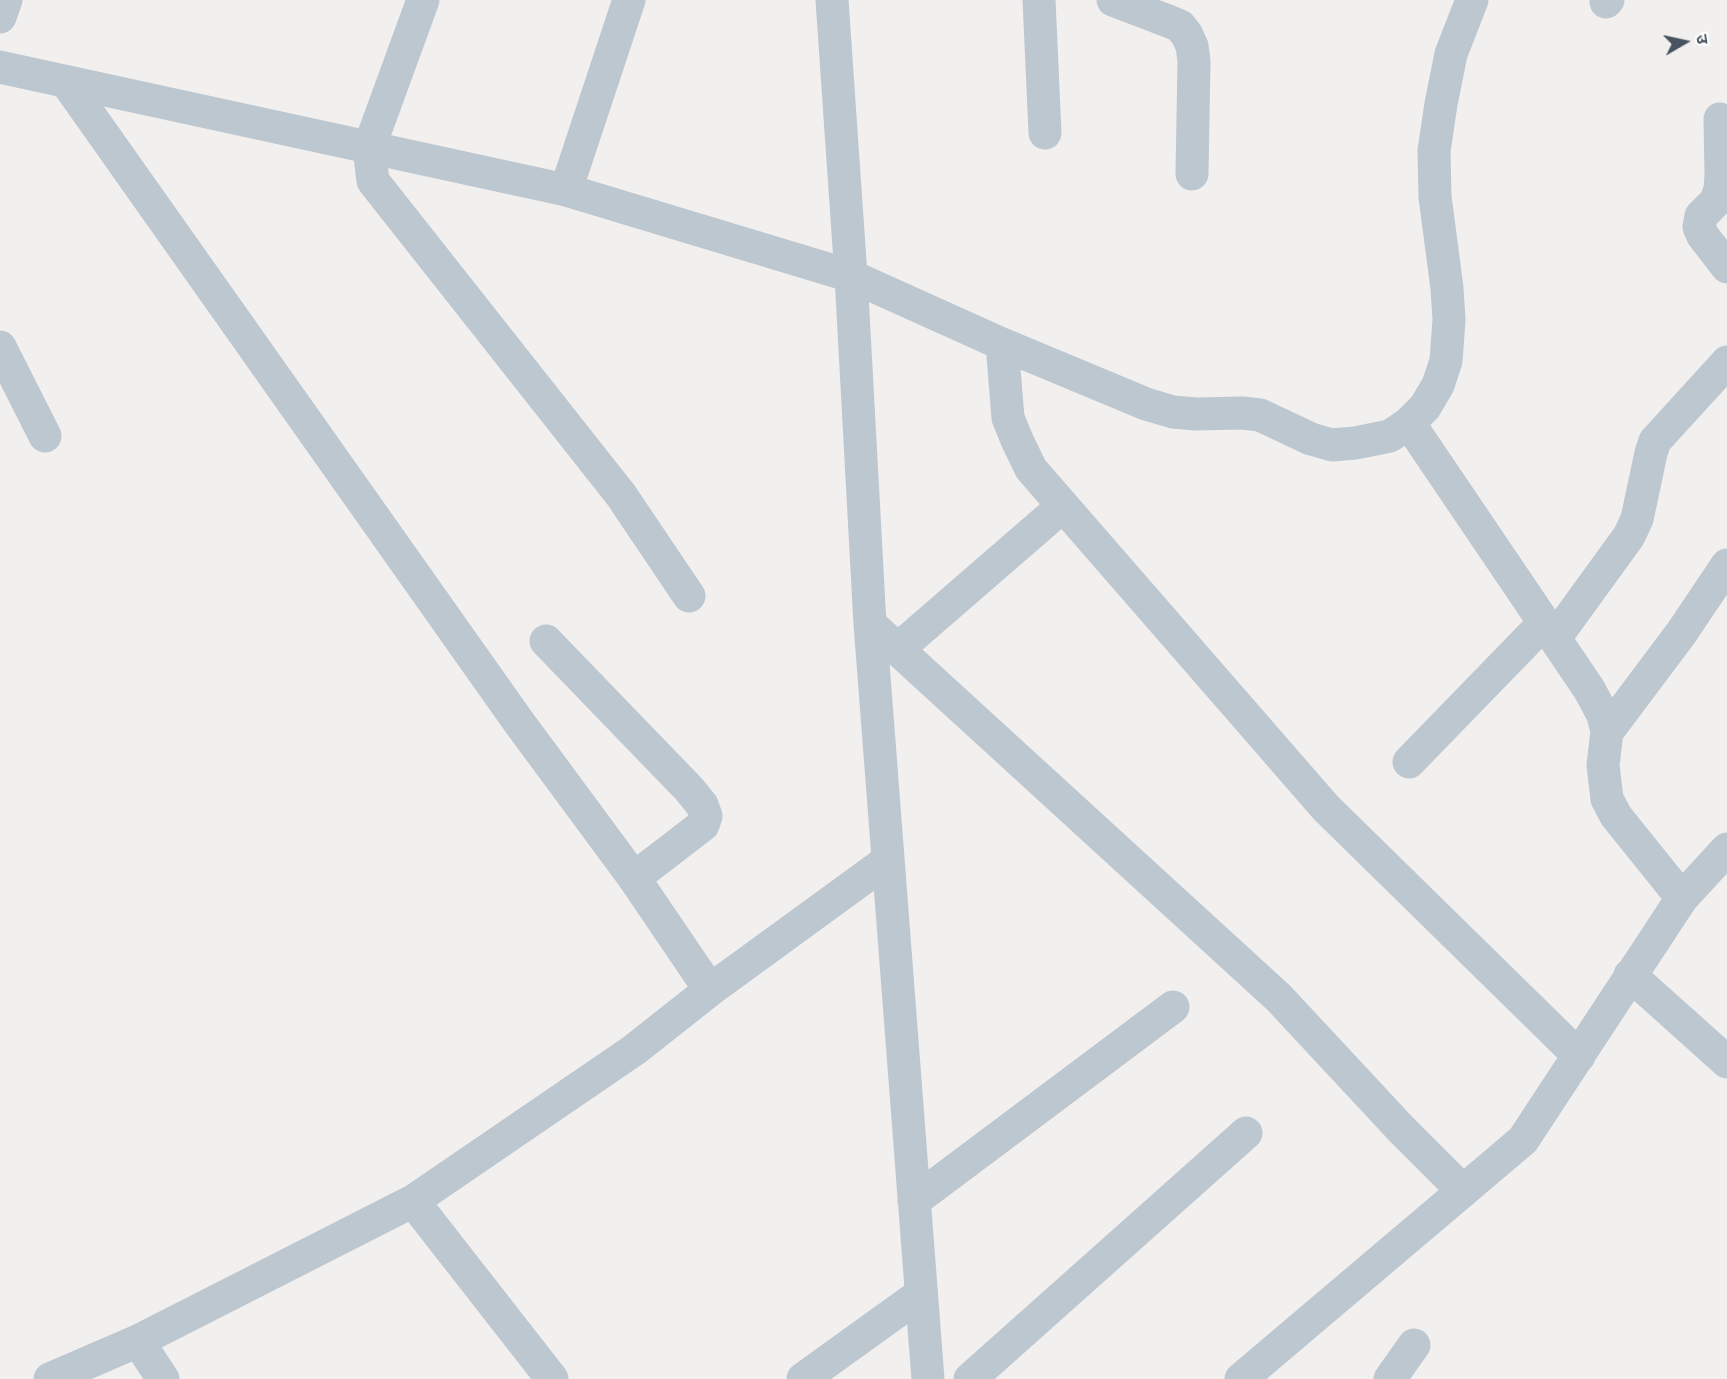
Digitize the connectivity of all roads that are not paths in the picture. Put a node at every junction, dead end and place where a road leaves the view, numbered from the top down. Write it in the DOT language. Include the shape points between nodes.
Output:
graph roads {
  1 [pos="6,0"];
  2 [pos="423,0"];
  3 [pos="629,0"];
  4 [pos="832,0"];
  5 [pos="1039,0"];
  6 [pos="1113,0"];
  7 [pos="1472,0"];
  8 [pos="0,16"];
  9 [pos="0,67"];
  10 [pos="67,83"];
  11 [pos="1720,119"];
  12 [pos="1045,133"];
  13 [pos="369,148"];
  14 [pos="1192,174"];
  15 [pos="566,190"];
  16 [pos="1727,267"];
  17 [pos="851,276"];
  18 [pos="1002,344"];
  19 [pos="1,352"];
  20 [pos="1727,362"];
  21 [pos="1409,423"];
  22 [pos="45,435"];
  23 [pos="1063,506"];
  24 [pos="1727,565"];
  25 [pos="689,596"];
  26 [pos="870,624"];
  27 [pos="1549,631"];
  28 [pos="546,642"];
  29 [pos="898,649"];
  30 [pos="1607,732"];
  31 [pos="1409,762"];
  32 [pos="1727,849"];
  33 [pos="887,861"];
  34 [pos="634,878"];
  35 [pos="1682,898"];
  36 [pos="1630,975"];
  37 [pos="710,990"];
  38 [pos="1173,1007"];
  39 [pos="1579,1056"];
  40 [pos="1727,1062"];
  41 [pos="1246,1133"];
  42 [pos="1463,1191"];
  43 [pos="413,1201"];
  44 [pos="914,1201"];
  45 [pos="921,1294"];
  46 [pos="138,1341"];
  47 [pos="1414,1345"];
  48 [pos="50,1379"];
  49 [pos="163,1379"];
  50 [pos="552,1379"];
  51 [pos="803,1379"];
  52 [pos="928,1379"];
  53 [pos="970,1379"];
  54 [pos="1241,1379"];
  55 [pos="1390,1379"];
  1 -- 8 [label="street"];
  2 -- 13 [label="street"];
  3 -- 15 [label="street"];
  4 -- 17 [label="street"];
  5 -- 12 [label="street"];
  6 -- 14 [label="street" via="1180,26 1187,34 1194,61"];
  7 -- 21 [label="street" via="1451,54 1434,151 1435,197 1449,320 1446,361 1425,407"];
  9 -- 10 [label="street"];
  10 -- 13 [label="street"];
  10 -- 34 [label="street"];
  11 -- 16 [label="street" via="1720,189 1716,201 1701,216 1699,227"];
  13 -- 15 [label="street"];
  13 -- 25 [label="street" via="373,181 621,495"];
  15 -- 17 [label="street"];
  17 -- 18 [label="street"];
  17 -- 26 [label="street"];
  18 -- 21 [label="street" via="1146,404 1196,414 1260,415 1332,445 1390,436"];
  18 -- 23 [label="street" via="1008,418 1031,469"];
  19 -- 22 [label="street"];
  20 -- 27 [label="street" via="1655,441 1637,519 1629,536"];
  21 -- 27 [label="street"];
  23 -- 29 [label="street"];
  23 -- 39 [label="street" via="1326,808"];
  24 -- 30 [label="street"];
  26 -- 29 [label="street"];
  26 -- 33 [label="street"];
  27 -- 30 [label="street" via="1589,689"];
  27 -- 31 [label="street"];
  28 -- 34 [label="street" via="702,805 706,816 702,825"];
  29 -- 42 [label="street" via="1279,998"];
  30 -- 35 [label="street" via="1603,765 1607,799 1616,816"];
  32 -- 35 [label="street"];
  33 -- 37 [label="street"];
  33 -- 44 [label="street"];
  34 -- 37 [label="street"];
  35 -- 36 [label="street"];
  36 -- 39 [label="street"];
  36 -- 40 [label="street"];
  37 -- 43 [label="street" via="634,1050"];
  38 -- 44 [label="street"];
  39 -- 42 [label="street" via="1523,1140"];
  41 -- 53 [label="street"];
  42 -- 54 [label="street"];
  43 -- 46 [label="street"];
  43 -- 50 [label="street"];
  44 -- 45 [label="street"];
  45 -- 51 [label="street"];
  45 -- 52 [label="street"];
  46 -- 48 [label="street"];
  46 -- 49 [label="street"];
  47 -- 55 [label="street"];
}
